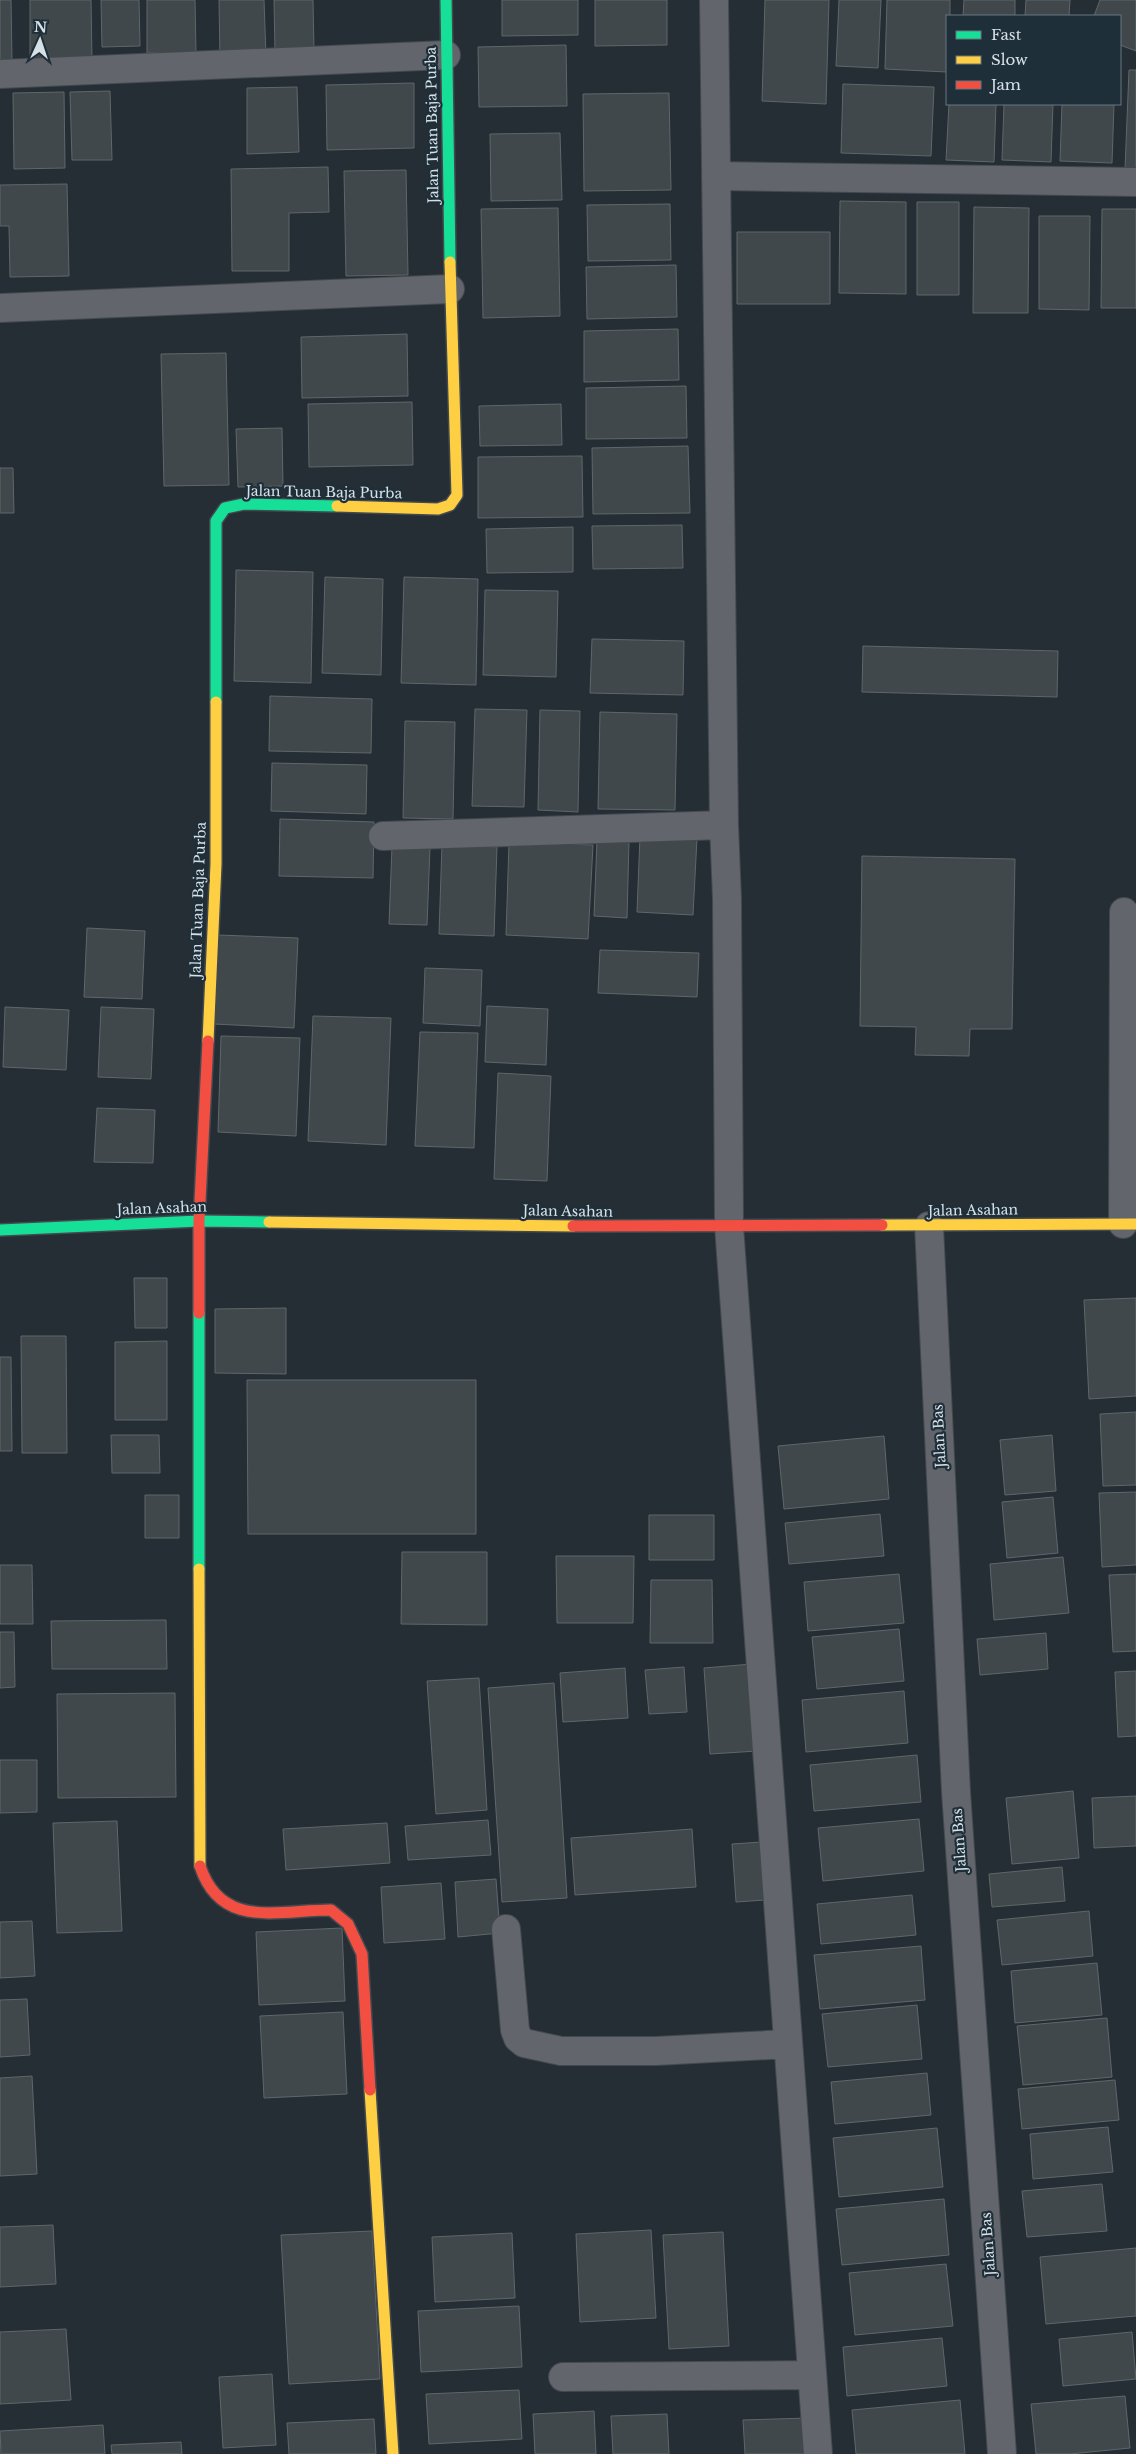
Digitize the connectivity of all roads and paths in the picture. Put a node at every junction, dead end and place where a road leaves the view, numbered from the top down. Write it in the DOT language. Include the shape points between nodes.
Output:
graph roads {
  1 [pos="446,0"];
  2 [pos="714,0"];
  3 [pos="446,55"];
  4 [pos="0,74"];
  5 [pos="716,176"];
  6 [pos="1136,182"];
  7 [pos="450,289"];
  8 [pos="0,308"];
  9 [pos="724,825"];
  10 [pos="383,836"];
  11 [pos="1124,912"];
  12 [pos="199,1221"];
  13 [pos="1130,1224"];
  14 [pos="729,1226"];
  15 [pos="929,1226"];
  16 [pos="0,1230"];
  17 [pos="506,1929"];
  18 [pos="788,2044"];
  19 [pos="811,2375"];
  20 [pos="563,2377"];
  21 [pos="393,2454"];
  22 [pos="818,2454"];
  23 [pos="1002,2454"];
  1 -- 3 [label="street, Jalan Tuan Baja Purba"];
  2 -- 5 [label="street"];
  3 -- 4 [label="street"];
  3 -- 7 [label="street, Jalan Tuan Baja Purba"];
  5 -- 6 [label="street"];
  5 -- 9 [label="street"];
  7 -- 8 [label="street"];
  7 -- 12 [label="street, Jalan Tuan Baja Purba" via="458,484 453,503 438,509 244,504 225,508 216,521 216,864"];
  9 -- 10 [label="street"];
  9 -- 14 [label="street"];
  11 -- 13 [label="street"];
  12 -- 14 [label="street, Jalan Asahan"];
  12 -- 16 [label="street, Jalan Asahan"];
  12 -- 21 [label="street" via="199,1864 208,1889 223,1904 254,1913 331,1910 348,1924 362,1954"];
  13 -- 15 [label="street, Jalan Asahan"];
  14 -- 15 [label="street, Jalan Asahan"];
  14 -- 18 [label="street"];
  15 -- 23 [label="street, Jalan Bas" via="956,1792"];
  17 -- 18 [label="street" via="515,2030 518,2038 529,2046 561,2052"];
  18 -- 19 [label="street"];
  19 -- 20 [label="street"];
  19 -- 22 [label="street"];
}
